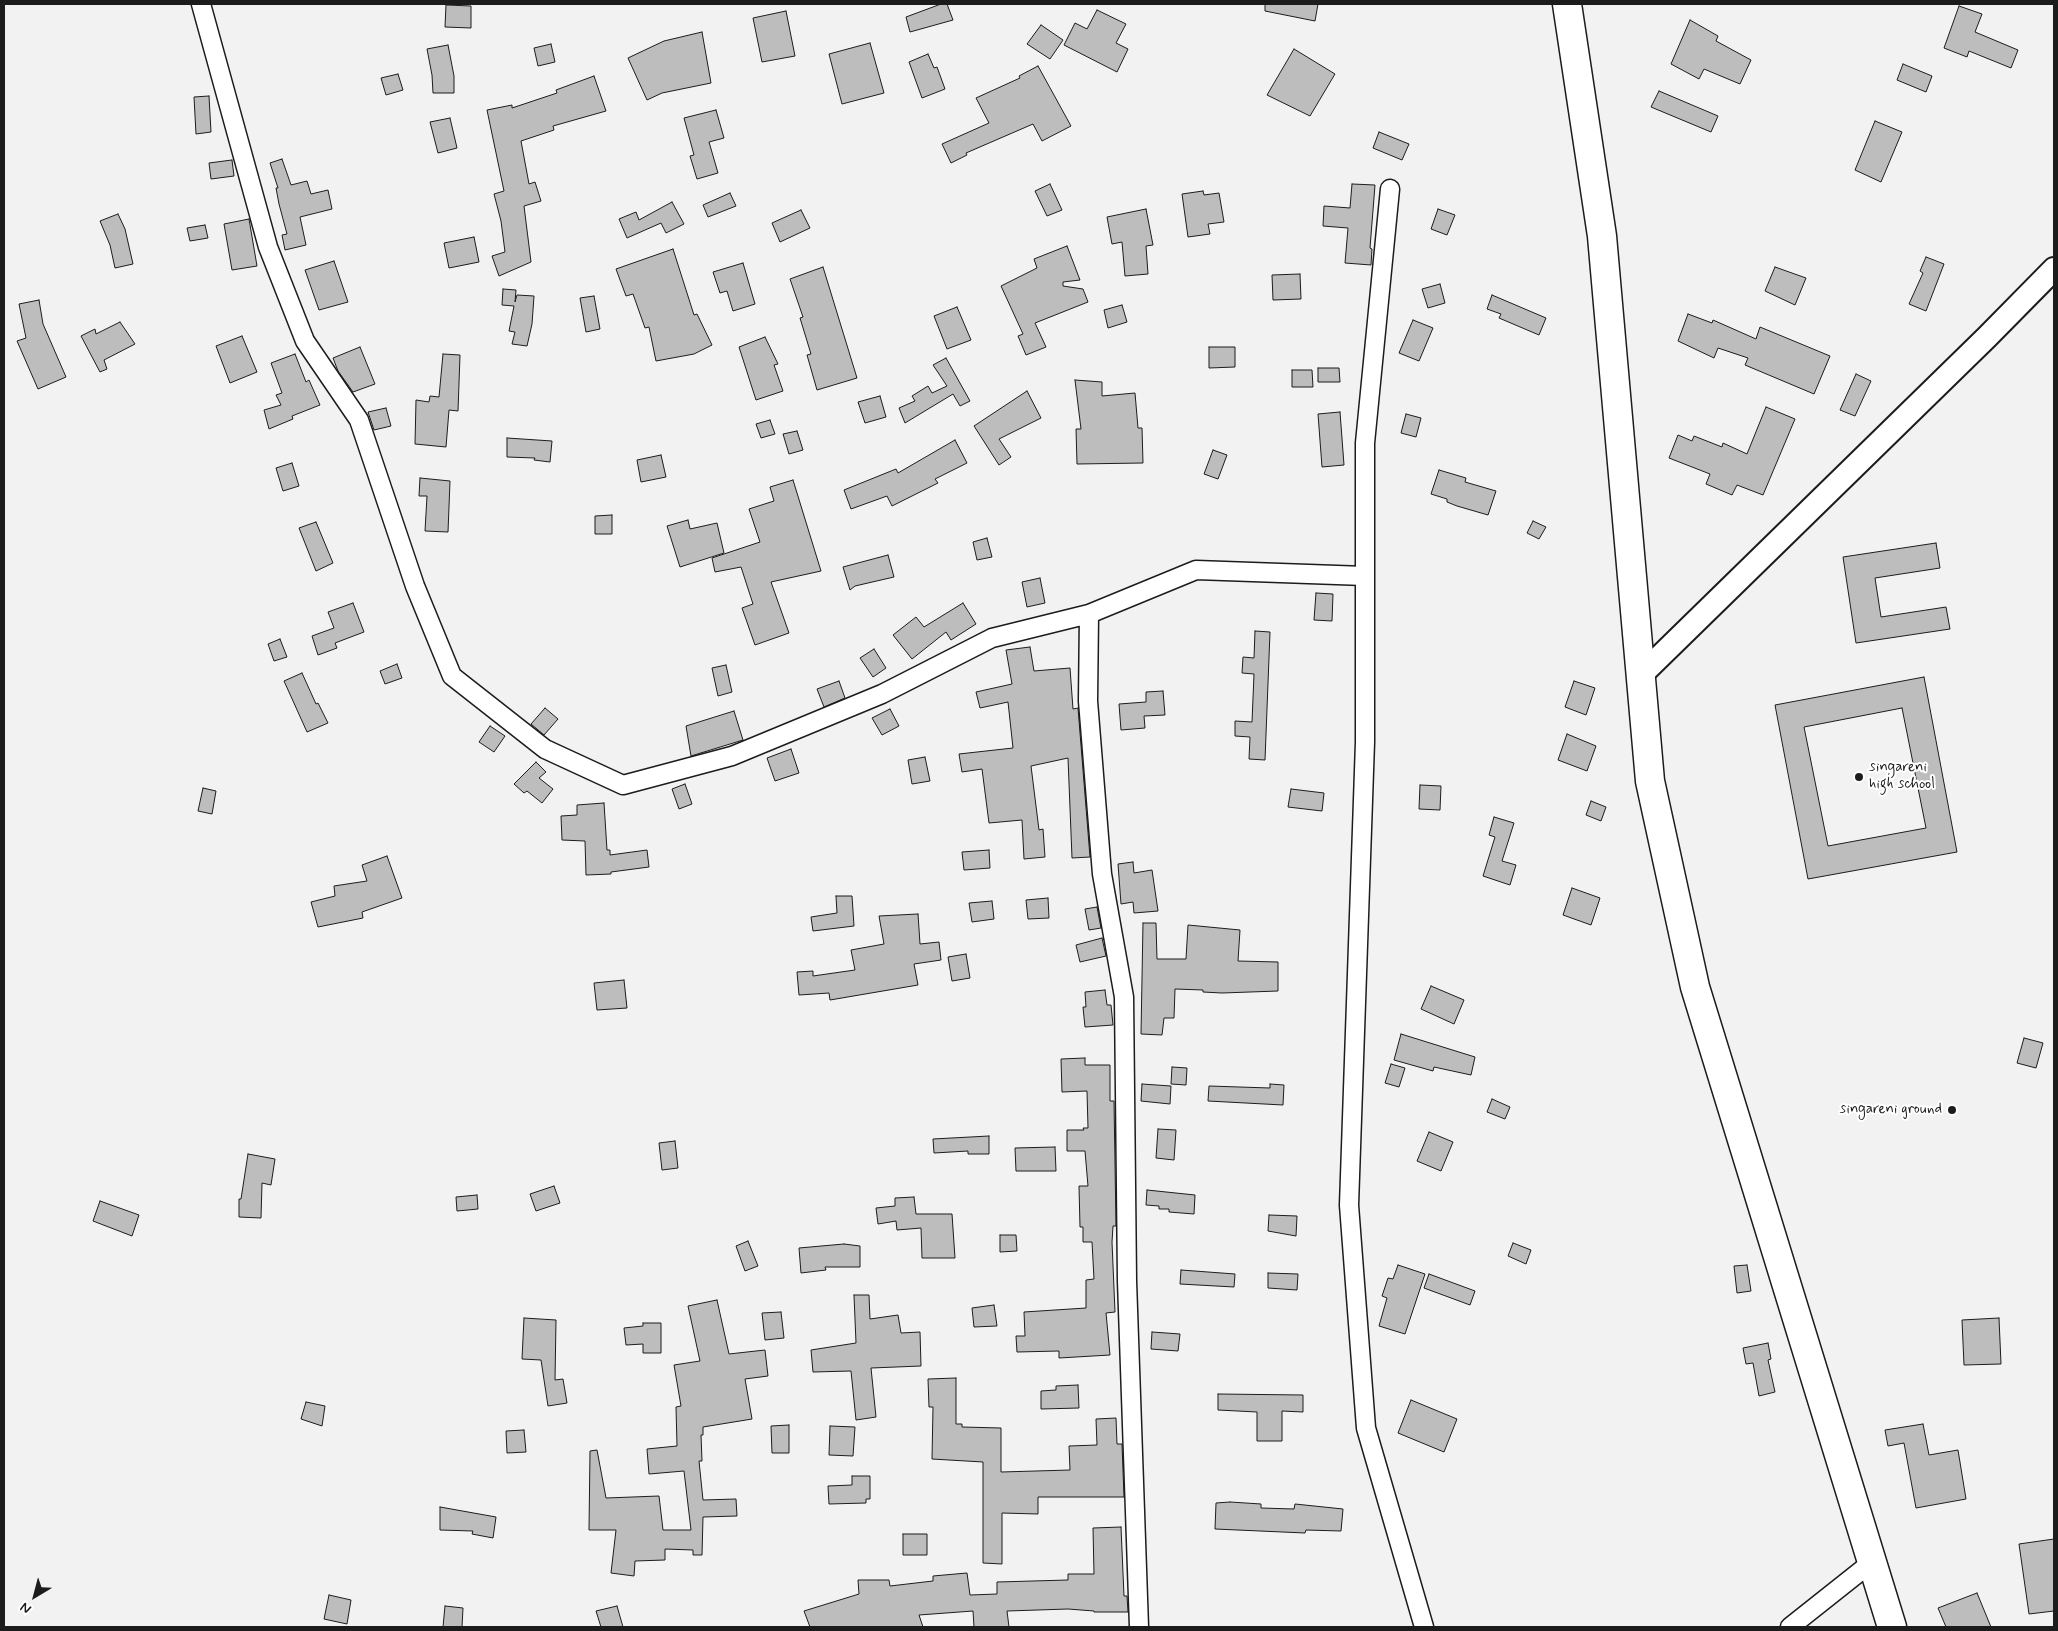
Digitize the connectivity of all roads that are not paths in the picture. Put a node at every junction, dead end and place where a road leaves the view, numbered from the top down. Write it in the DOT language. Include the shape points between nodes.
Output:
graph roads {
  1 [pos="201,4"];
  2 [pos="1567,4"];
  3 [pos="1390,189"];
  4 [pos="2054,269"];
  5 [pos="1365,576"];
  6 [pos="1089,614"];
  7 [pos="1641,675"];
  8 [pos="1872,1562"];
  9 [pos="1139,1627"];
  10 [pos="1424,1627"];
  11 [pos="1790,1627"];
  12 [pos="1892,1627"];
  1 -- 6 [label="street" via="268,247 305,340 358,420 415,586 452,676 545,749 623,784 732,756 882,694 992,638"];
  2 -- 7 [label="highway" via="1602,236"];
  3 -- 5 [label="street" via="1366,442"];
  4 -- 7 [label="street"];
  5 -- 6 [label="street" via="1196,570"];
  5 -- 10 [label="street" via="1365,742 1349,1205 1366,1428"];
  6 -- 9 [label="street" via="1088,701 1102,874 1124,997 1127,1281"];
  7 -- 8 [label="highway" via="1650,780 1695,987"];
  8 -- 11 [label="street"];
  8 -- 12 [label="highway"];
}
